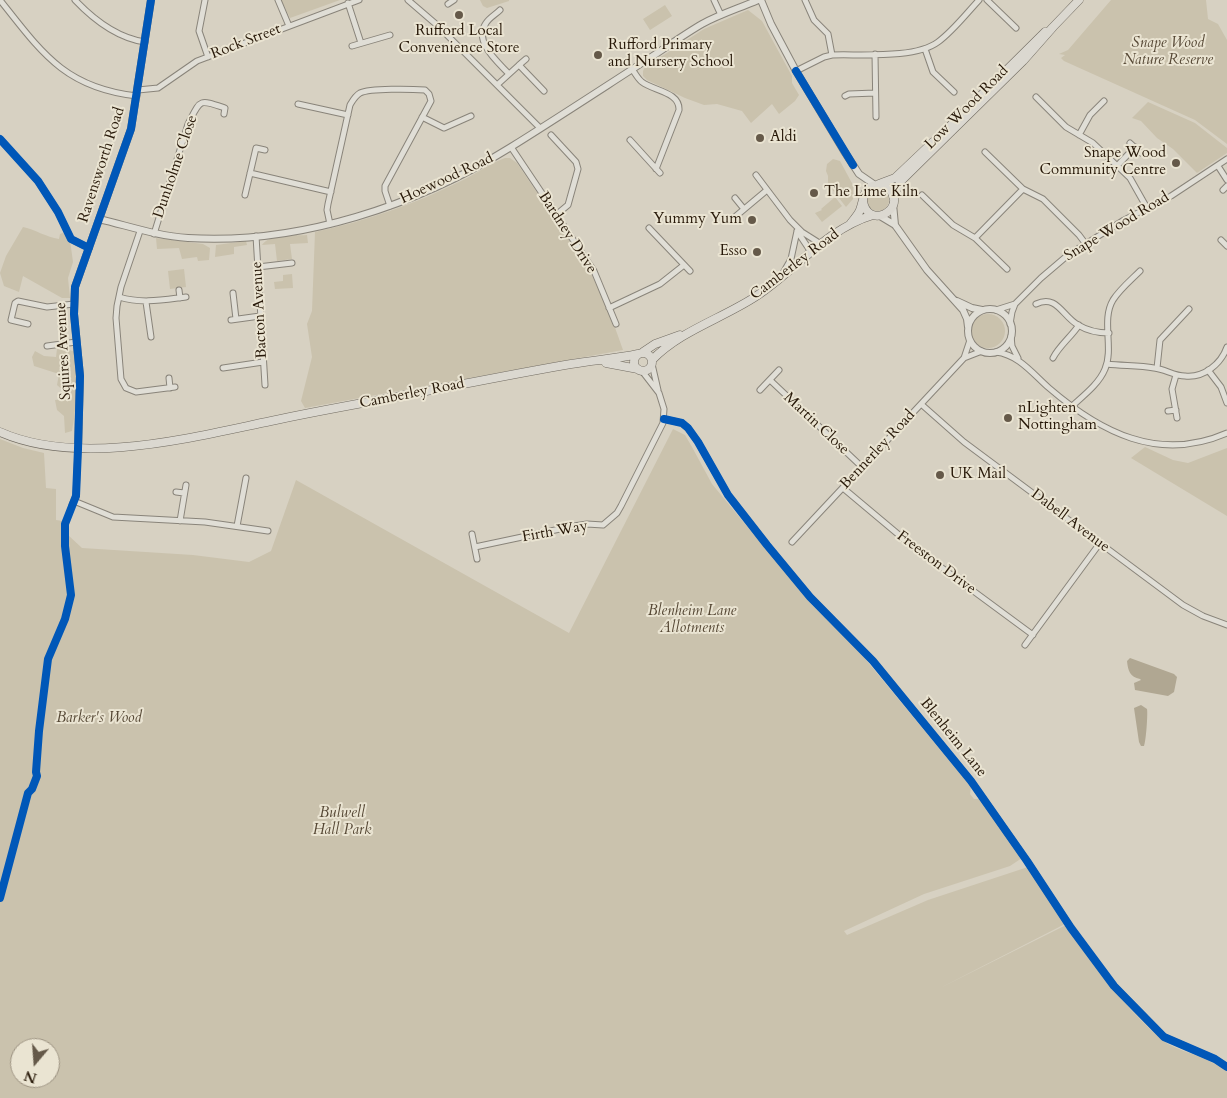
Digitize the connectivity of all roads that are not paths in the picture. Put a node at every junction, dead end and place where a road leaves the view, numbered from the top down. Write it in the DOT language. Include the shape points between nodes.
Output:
graph roads {
  1 [pos="0,0"];
  2 [pos="75,0"];
  3 [pos="151,0"];
  4 [pos="205,0"];
  5 [pos="278,0"];
  6 [pos="359,0"];
  7 [pos="408,0"];
  8 [pos="714,0"];
  9 [pos="760,0"];
  10 [pos="805,0"];
  11 [pos="979,0"];
  12 [pos="987,0"];
  13 [pos="1079,0"];
  14 [pos="348,3"];
  15 [pos="500,10"];
  16 [pos="721,15"];
  17 [pos="289,26"];
  18 [pos="1052,26"];
  19 [pos="1016,28"];
  20 [pos="390,35"];
  21 [pos="144,42"];
  22 [pos="361,43"];
  23 [pos="352,46"];
  24 [pos="925,50"];
  25 [pos="875,54"];
  26 [pos="832,55"];
  27 [pos="208,56"];
  28 [pos="526,59"];
  29 [pos="519,65"];
  30 [pos="632,69"];
  31 [pos="796,71"];
  32 [pos="509,74"];
  33 [pos="497,85"];
  34 [pos="539,86"];
  35 [pos="948,87"];
  36 [pos="846,88"];
  37 [pos="534,90"];
  38 [pos="544,91"];
  39 [pos="943,92"];
  40 [pos="954,92"];
  41 [pos="137,93"];
  42 [pos="875,93"];
  43 [pos="1036,97"];
  44 [pos="1104,101"];
  45 [pos="301,111"];
  46 [pos="224,114"];
  47 [pos="348,115"];
  48 [pos="471,116"];
  49 [pos="422,117"];
  50 [pos="876,117"];
  51 [pos="540,128"];
  52 [pos="1079,135"];
  53 [pos="551,136"];
  54 [pos="0,139"];
  55 [pos="630,140"];
  56 [pos="558,142"];
  57 [pos="511,147"];
  58 [pos="552,148"];
  59 [pos="265,150"];
  60 [pos="985,152"];
  61 [pos="1141,153"];
  62 [pos="1227,159"];
  63 [pos="1117,166"];
  64 [pos="1218,166"];
  65 [pos="656,169"];
  66 [pos="250,173"];
  67 [pos="660,174"];
  68 [pos="756,175"];
  69 [pos="1227,180"];
  70 [pos="877,185"];
  71 [pos="1023,189"];
  72 [pos="767,190"];
  73 [pos="330,192"];
  74 [pos="245,194"];
  75 [pos="922,195"];
  76 [pos="893,196"];
  77 [pos="735,198"];
  78 [pos="862,201"];
  79 [pos="893,204"];
  80 [pos="390,206"];
  81 [pos="1147,208"];
  82 [pos="744,209"];
  83 [pos="556,215"];
  84 [pos="877,215"];
  85 [pos="736,216"];
  86 [pos="99,219"];
  87 [pos="790,220"];
  88 [pos="851,223"];
  89 [pos="330,224"];
  90 [pos="895,225"];
  91 [pos="649,228"];
  92 [pos="140,231"];
  93 [pos="797,232"];
  94 [pos="154,234"];
  95 [pos="256,236"];
  96 [pos="975,238"];
  97 [pos="1222,240"];
  98 [pos="1085,243"];
  99 [pos="821,244"];
  100 [pos="1227,246"];
  101 [pos="88,248"];
  102 [pos="811,252"];
  103 [pos="684,264"];
  104 [pos="258,267"];
  105 [pos="1007,269"];
  106 [pos="690,271"];
  107 [pos="286,272"];
  108 [pos="781,278"];
  109 [pos="1141,281"];
  110 [pos="179,290"];
  111 [pos="1044,292"];
  112 [pos="233,293"];
  113 [pos="119,297"];
  114 [pos="954,299"];
  115 [pos="1044,300"];
  116 [pos="234,301"];
  117 [pos="146,302"];
  118 [pos="227,302"];
  119 [pos="74,304"];
  120 [pos="1015,304"];
  121 [pos="1036,304"];
  122 [pos="609,308"];
  123 [pos="1189,309"];
  124 [pos="984,310"];
  125 [pos="996,310"];
  126 [pos="260,316"];
  127 [pos="4,318"];
  128 [pos="11,320"];
  129 [pos="1178,320"];
  130 [pos="28,324"];
  131 [pos="616,324"];
  132 [pos="1010,324"];
  133 [pos="1079,326"];
  134 [pos="1184,326"];
  135 [pos="968,327"];
  136 [pos="1109,333"];
  137 [pos="684,334"];
  138 [pos="1011,336"];
  139 [pos="151,338"];
  140 [pos="970,340"];
  141 [pos="76,342"];
  142 [pos="47,346"];
  143 [pos="1227,346"];
  144 [pos="982,351"];
  145 [pos="996,352"];
  146 [pos="641,353"];
  147 [pos="964,358"];
  148 [pos="1053,358"];
  149 [pos="1020,360"];
  150 [pos="263,362"];
  151 [pos="592,362"];
  152 [pos="652,362"];
  153 [pos="1107,364"];
  154 [pos="1157,368"];
  155 [pos="640,370"];
  156 [pos="779,370"];
  157 [pos="1208,370"];
  158 [pos="228,374"];
  159 [pos="1176,374"];
  160 [pos="169,378"];
  161 [pos="770,380"];
  162 [pos="265,385"];
  163 [pos="760,390"];
  164 [pos="659,393"];
  165 [pos="1226,399"];
  166 [pos="921,404"];
  167 [pos="1072,407"];
  168 [pos="1176,410"];
  169 [pos="1168,411"];
  170 [pos="1177,418"];
  171 [pos="664,419"];
  172 [pos="0,432"];
  173 [pos="1227,433"];
  174 [pos="78,449"];
  175 [pos="862,467"];
  176 [pos="246,478"];
  177 [pos="186,485"];
  178 [pos="244,488"];
  179 [pos="843,488"];
  180 [pos="250,489"];
  181 [pos="176,492"];
  182 [pos="184,493"];
  183 [pos="180,521"];
  184 [pos="237,526"];
  185 [pos="260,529"];
  186 [pos="268,531"];
  187 [pos="472,534"];
  188 [pos="259,537"];
  189 [pos="792,542"];
  190 [pos="1100,543"];
  191 [pos="475,547"];
  192 [pos="477,559"];
  193 [pos="1227,625"];
  194 [pos="1033,635"];
  195 [pos="1026,645"];
  196 [pos="1227,1066"];
  1 -- 41 [label="street, Rock Street" via="38,47 70,75 113,94"];
  2 -- 21 [label="street" via="106,26"];
  3 -- 21 [label="street, Ravensworth Road"];
  4 -- 27 [label="street" via="199,30"];
  5 -- 17 [label="street"];
  6 -- 14 [label="street, Rock Street"];
  7 -- 33 [label="street"];
  8 -- 16 [label="street"];
  9 -- 16 [label="street, Hoewood Road"];
  9 -- 31 [label="street"];
  10 -- 26 [label="street" via="814,20 828,34"];
  11 -- 24 [label="street" via="940,41"];
  12 -- 19 [label="street" via="1008,25"];
  13 -- 18 [label="main road, Low Wood Road"];
  14 -- 17 [label="street, Rock Street"];
  14 -- 22 [label="street"];
  15 -- 32 [label="street" via="486,23 484,44"];
  16 -- 30 [label="street, Hoewood Road"];
  17 -- 27 [label="street, Rock Street"];
  18 -- 70 [label="main road, Low Wood Road" via="895,178"];
  18 -- 76 [label="main road, Low Wood Road" via="1023,61 898,183"];
  20 -- 22 [label="street"];
  21 -- 41 [label="street, Ravensworth Road"];
  22 -- 23 [label="street"];
  24 -- 25 [label="street"];
  24 -- 35 [label="street" via="933,72"];
  25 -- 26 [label="street"];
  25 -- 42 [label="street"];
  26 -- 31 [label="street"];
  27 -- 41 [label="street, Rock Street" via="163,86"];
  28 -- 29 [label="street"];
  29 -- 32 [label="street"];
  29 -- 34 [label="street"];
  30 -- 51 [label="street, Hoewood Road"];
  30 -- 65 [label="street" via="642,83 674,97 678,102 679,110"];
  31 -- 70 [label="street" via="859,174"];
  32 -- 33 [label="street"];
  33 -- 51 [label="street"];
  34 -- 37 [label="street"];
  34 -- 38 [label="street"];
  35 -- 39 [label="street"];
  35 -- 40 [label="street"];
  36 -- 42 [label="street" via="847,95"];
  41 -- 86 [label="street, Ravensworth Road" via="129,135"];
  42 -- 50 [label="street" via="873,109"];
  43 -- 52 [label="street" via="1066,127"];
  44 -- 52 [label="street"];
  45 -- 47 [label="street" via="300,104"];
  46 -- 94 [label="street, Dunholme Close" via="224,108 205,101 196,107"];
  47 -- 49 [label="street" via="355,98 371,90 425,90 431,101"];
  47 -- 73 [label="street"];
  48 -- 49 [label="street" via="444,128"];
  49 -- 80 [label="street" via="385,186"];
  51 -- 57 [label="street, Hoewood Road"];
  52 -- 63 [label="street" via="1093,143"];
  53 -- 56 [label="street"];
  54 -- 101 [label="street" via="38,181 71,239"];
  55 -- 65 [label="street"];
  56 -- 58 [label="street"];
  56 -- 83 [label="street" via="576,162 578,169 568,204"];
  57 -- 80 [label="street, Hoewood Road" via="462,175"];
  57 -- 83 [label="street, Bardney Drive"];
  59 -- 66 [label="street" via="256,148"];
  60 -- 71 [label="street"];
  61 -- 63 [label="street" via="1133,145"];
  62 -- 64 [label="street, Snape Wood Road"];
  63 -- 81 [label="street" via="1135,185"];
  64 -- 69 [label="street"];
  64 -- 81 [label="street, Snape Wood Road"];
  65 -- 67 [label="street"];
  66 -- 73 [label="street"];
  66 -- 74 [label="street"];
  68 -- 72 [label="street"];
  70 -- 76 [label="main road" via="888,188"];
  70 -- 78 [label="main road" via="866,190"];
  71 -- 96 [label="street"];
  71 -- 98 [label="street" via="1044,199"];
  72 -- 82 [label="street"];
  72 -- 87 [label="street"];
  73 -- 89 [label="street" via="327,210"];
  75 -- 96 [label="street" via="953,225"];
  76 -- 79 [label="main road"];
  77 -- 82 [label="street"];
  78 -- 84 [label="main road" via="866,209"];
  78 -- 88 [label="main road, Camberley Road"];
  79 -- 84 [label="main road" via="888,212"];
  79 -- 90 [label="street"];
  80 -- 89 [label="street, Hoewood Road"];
  81 -- 98 [label="street, Snape Wood Road"];
  82 -- 85 [label="street"];
  83 -- 122 [label="street, Bardney Drive" via="594,271"];
  84 -- 88 [label="main road, Camberley Road"];
  84 -- 90 [label="street"];
  86 -- 92 [label="street, Hoewood Road"];
  86 -- 101 [label="street, Ravensworth Road"];
  87 -- 93 [label="street"];
  87 -- 99 [label="street"];
  88 -- 99 [label="main road, Camberley Road"];
  89 -- 95 [label="street, Hoewood Road"];
  90 -- 114 [label="street" via="927,270"];
  91 -- 103 [label="street"];
  92 -- 94 [label="street, Hoewood Road"];
  92 -- 113 [label="street"];
  93 -- 102 [label="street"];
  93 -- 108 [label="street" via="791,259"];
  94 -- 95 [label="street, Hoewood Road" via="203,238"];
  95 -- 104 [label="street, Bacton Avenue"];
  96 -- 105 [label="street"];
  97 -- 100 [label="street"];
  98 -- 120 [label="street, Snape Wood Road" via="1056,264"];
  99 -- 102 [label="main road, Camberley Road"];
  101 -- 119 [label="street, Squires Avenue"];
  102 -- 108 [label="main road, Camberley Road"];
  103 -- 106 [label="street"];
  103 -- 122 [label="street" via="660,284"];
  104 -- 107 [label="street" via="288,263"];
  104 -- 126 [label="street, Bacton Avenue"];
  108 -- 137 [label="main road, Camberley Road" via="736,309"];
  109 -- 136 [label="street" via="1138,273 1112,301"];
  110 -- 117 [label="street" via="183,298"];
  111 -- 115 [label="street"];
  112 -- 116 [label="street"];
  113 -- 117 [label="street"];
  113 -- 160 [label="street" via="116,318 121,379 126,388 136,392 173,388"];
  114 -- 124 [label="street"];
  114 -- 135 [label="street" via="965,314"];
  115 -- 121 [label="street"];
  115 -- 133 [label="street" via="1055,304"];
  116 -- 118 [label="street"];
  116 -- 126 [label="street" via="234,319"];
  117 -- 139 [label="street"];
  119 -- 128 [label="street" via="47,307 18,301"];
  119 -- 141 [label="street, Squires Avenue"];
  120 -- 125 [label="street, Snape Wood Road"];
  120 -- 132 [label="street"];
  122 -- 131 [label="street, Bardney Drive"];
  123 -- 129 [label="street"];
  124 -- 125 [label="street"];
  124 -- 135 [label="street" via="975,315"];
  125 -- 132 [label="street"];
  126 -- 150 [label="street, Bacton Avenue"];
  127 -- 128 [label="street"];
  128 -- 130 [label="street"];
  129 -- 134 [label="street"];
  129 -- 154 [label="street" via="1160,340"];
  132 -- 138 [label="street"];
  133 -- 136 [label="street"];
  133 -- 148 [label="street" via="1053,351"];
  135 -- 140 [label="street"];
  136 -- 153 [label="street"];
  137 -- 146 [label="main road, Camberley Road" via="673,336"];
  137 -- 152 [label="main road, Camberley Road"];
  138 -- 145 [label="street" via="1007,345"];
  138 -- 149 [label="street" via="1012,346"];
  140 -- 144 [label="street"];
  140 -- 147 [label="street, Bennerley Road"];
  141 -- 142 [label="street"];
  141 -- 174 [label="street, Squires Avenue" via="80,376"];
  143 -- 157 [label="street" via="1224,355"];
  144 -- 145 [label="street"];
  144 -- 147 [label="street, Bennerley Road"];
  145 -- 149 [label="street"];
  146 -- 151 [label="main road, Camberley Road"];
  146 -- 152 [label="main road" via="649,355"];
  146 -- 155 [label="main road" via="634,363"];
  147 -- 166 [label="street, Bennerley Road"];
  149 -- 167 [label="street"];
  150 -- 158 [label="street" via="225,368"];
  150 -- 162 [label="street, Bacton Avenue"];
  151 -- 155 [label="main road, Camberley Road"];
  151 -- 174 [label="main road, Camberley Road" via="216,434"];
  152 -- 155 [label="main road" via="649,368"];
  152 -- 164 [label="street"];
  153 -- 154 [label="street"];
  153 -- 167 [label="street" via="1101,377"];
  154 -- 159 [label="street"];
  155 -- 164 [label="street"];
  156 -- 161 [label="street"];
  157 -- 159 [label="street" via="1193,376"];
  157 -- 165 [label="street"];
  159 -- 168 [label="street" via="1172,386"];
  161 -- 163 [label="street"];
  161 -- 175 [label="street, Martin Close"];
  164 -- 171 [label="street"];
  166 -- 175 [label="street, Bennerley Road"];
  166 -- 190 [label="street, Dabell Avenue" via="964,442"];
  167 -- 173 [label="street" via="1096,424 1149,443 1196,443"];
  168 -- 169 [label="street"];
  168 -- 170 [label="street"];
  171 -- 191 [label="street, Firth Way" via="622,506 602,525 574,526"];
  171 -- 196 [label="street, Blenheim Lane" via="682,423 688,428 728,496 761,538 810,597 873,661 972,781 1114,986 1164,1037"];
  172 -- 174 [label="main road, Camberley Road" via="41,445"];
  174 -- 183 [label="street" via="73,503 113,517"];
  175 -- 179 [label="street, Bennerley Road"];
  176 -- 178 [label="street"];
  177 -- 182 [label="street"];
  178 -- 180 [label="street"];
  178 -- 184 [label="street"];
  179 -- 189 [label="street, Bennerley Road"];
  179 -- 194 [label="street, Freeston Drive" via="911,545"];
  181 -- 182 [label="street"];
  182 -- 183 [label="street"];
  183 -- 184 [label="street"];
  184 -- 185 [label="street"];
  185 -- 186 [label="street"];
  185 -- 188 [label="street"];
  187 -- 191 [label="street"];
  190 -- 193 [label="street, Dabell Avenue" via="1194,612"];
  190 -- 194 [label="street"];
  191 -- 192 [label="street"];
  194 -- 195 [label="street"];
}
